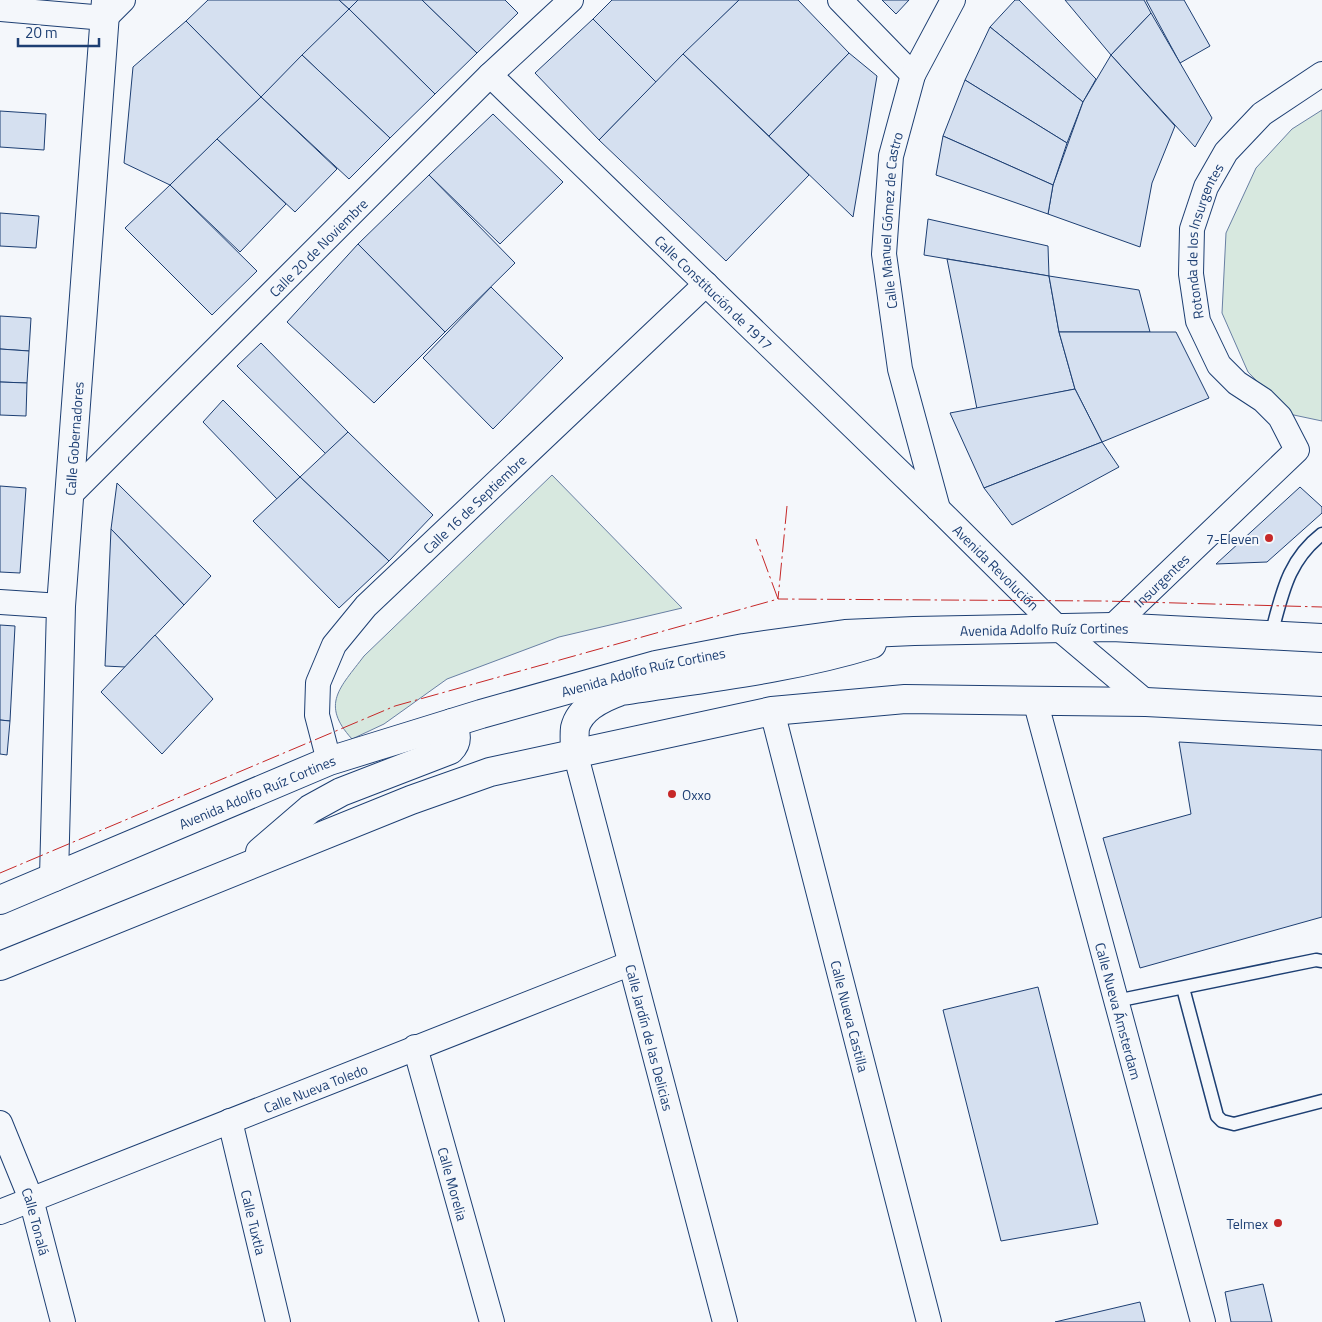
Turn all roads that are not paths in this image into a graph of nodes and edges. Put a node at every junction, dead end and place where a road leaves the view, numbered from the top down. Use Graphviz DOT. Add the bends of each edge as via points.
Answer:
graph roads {
  1 [pos="572,0"];
  2 [pos="840,0"];
  3 [pos="953,0"];
  4 [pos="111,6"];
  5 [pos="0,9"];
  6 [pos="1322,74"];
  7 [pos="490,75"];
  8 [pos="913,75"];
  9 [pos="706,284"];
  10 [pos="1297,450"];
  11 [pos="69,496"];
  12 [pos="938,509"];
  13 [pos="1322,534"];
  14 [pos="0,602"];
  15 [pos="61,606"];
  16 [pos="1057,627"];
  17 [pos="1112,628"];
  18 [pos="914,631"];
  19 [pos="1271,635"];
  20 [pos="1322,638"];
  21 [pos="1322,693"];
  22 [pos="1035,700"];
  23 [pos="1146,702"];
  24 [pos="1246,707"];
  25 [pos="772,711"];
  26 [pos="1322,711"];
  27 [pos="452,723"];
  28 [pos="576,752"];
  29 [pos="329,761"];
  30 [pos="244,866"];
  31 [pos="54,877"];
  32 [pos="0,900"];
  33 [pos="1322,961"];
  34 [pos="630,964"];
  35 [pos="0,966"];
  36 [pos="1183,988"];
  37 [pos="1116,1001"];
  38 [pos="416,1047"];
  39 [pos="1322,1101"];
  40 [pos="230,1121"];
  41 [pos="0,1123"];
  42 [pos="31,1199"];
  43 [pos="0,1212"];
  44 [pos="63,1322"];
  45 [pos="278,1322"];
  46 [pos="492,1322"];
  47 [pos="725,1322"];
  48 [pos="929,1322"];
  49 [pos="1203,1322"];
  1 -- 7 [label="street, Calle 20 de Noviembre"];
  2 -- 8 [label="street"];
  3 -- 8 [label="street, Calle Manuel Gómez de Castro"];
  4 -- 5 [label="street"];
  4 -- 11 [label="main road, Calle Gobernadores"];
  6 -- 10 [label="street, Rotonda de los Insurgentes" via="1262,114 1226,152 1206,187 1192,229 1191,274 1202,330 1219,364 1280,417"];
  7 -- 9 [label="street, Calle Constitución de 1917"];
  7 -- 11 [label="street, Calle 20 de Noviembre"];
  8 -- 12 [label="street, Calle Manuel Gómez de Castro" via="891,156 884,254 900,369"];
  9 -- 12 [label="street, Calle Constitución de 1917"];
  9 -- 29 [label="street, Calle 16 de Septiembre" via="366,606 334,645 318,683 317,715"];
  10 -- 17 [label="street, Insurgentes"];
  11 -- 15 [label="main road, Calle Gobernadores"];
  12 -- 16 [label="street, Avenida Revolución"];
  13 -- 19 [label="lane" via="1288,575"];
  14 -- 15 [label="street"];
  15 -- 31 [label="main road, Calle Gobernadores"];
  16 -- 17 [label="main road, Avenida Adolfo Ruíz Cortines"];
  16 -- 18 [label="main road, Avenida Adolfo Ruíz Cortines"];
  16 -- 23 [label="street, Avenida Revolución"];
  17 -- 19 [label="main road, Avenida Adolfo Ruíz Cortines"];
  18 -- 27 [label="main road, Avenida Adolfo Ruíz Cortines" via="845,634 744,648 656,665"];
  18 -- 28 [label="main road" via="839,654 599,699 576,726"];
  19 -- 20 [label="main road, Avenida Adolfo Ruíz Cortines"];
  21 -- 24 [label="main road"];
  22 -- 23 [label="main road"];
  22 -- 25 [label="main road" via="905,699"];
  22 -- 37 [label="street, Calle Nueva Ámsterdam"];
  23 -- 24 [label="main road"];
  24 -- 26 [label="main road"];
  25 -- 28 [label="main road"];
  25 -- 48 [label="street, Calle Nueva Castilla"];
  27 -- 29 [label="main road, Avenida Adolfo Ruíz Cortines"];
  27 -- 30 [label="main road" via="456,744 450,750 341,792 310,809"];
  28 -- 30 [label="main road" via="482,775"];
  28 -- 34 [label="street, Calle Jardín de las Delicias"];
  29 -- 31 [label="main road, Avenida Adolfo Ruíz Cortines"];
  30 -- 35 [label="main road"];
  31 -- 32 [label="main road, Avenida Adolfo Ruíz Cortines"];
  33 -- 36 [label="lane"];
  34 -- 38 [label="street, Calle Nueva Toledo"];
  34 -- 47 [label="street, Calle Jardín de las Delicias"];
  36 -- 37 [label="lane"];
  36 -- 39 [label="lane" via="1217,1116 1222,1121 1234,1124"];
  37 -- 49 [label="street, Calle Nueva Ámsterdam"];
  38 -- 40 [label="street, Calle Nueva Toledo"];
  38 -- 46 [label="street, Calle Morelia"];
  40 -- 42 [label="street, Calle Nueva Toledo"];
  40 -- 45 [label="street, Calle Tuxtla"];
  41 -- 42 [label="street, Calle Tonalá"];
  42 -- 43 [label="street, Calle Nueva Toledo"];
  42 -- 44 [label="street, Calle Tonalá"];
}
